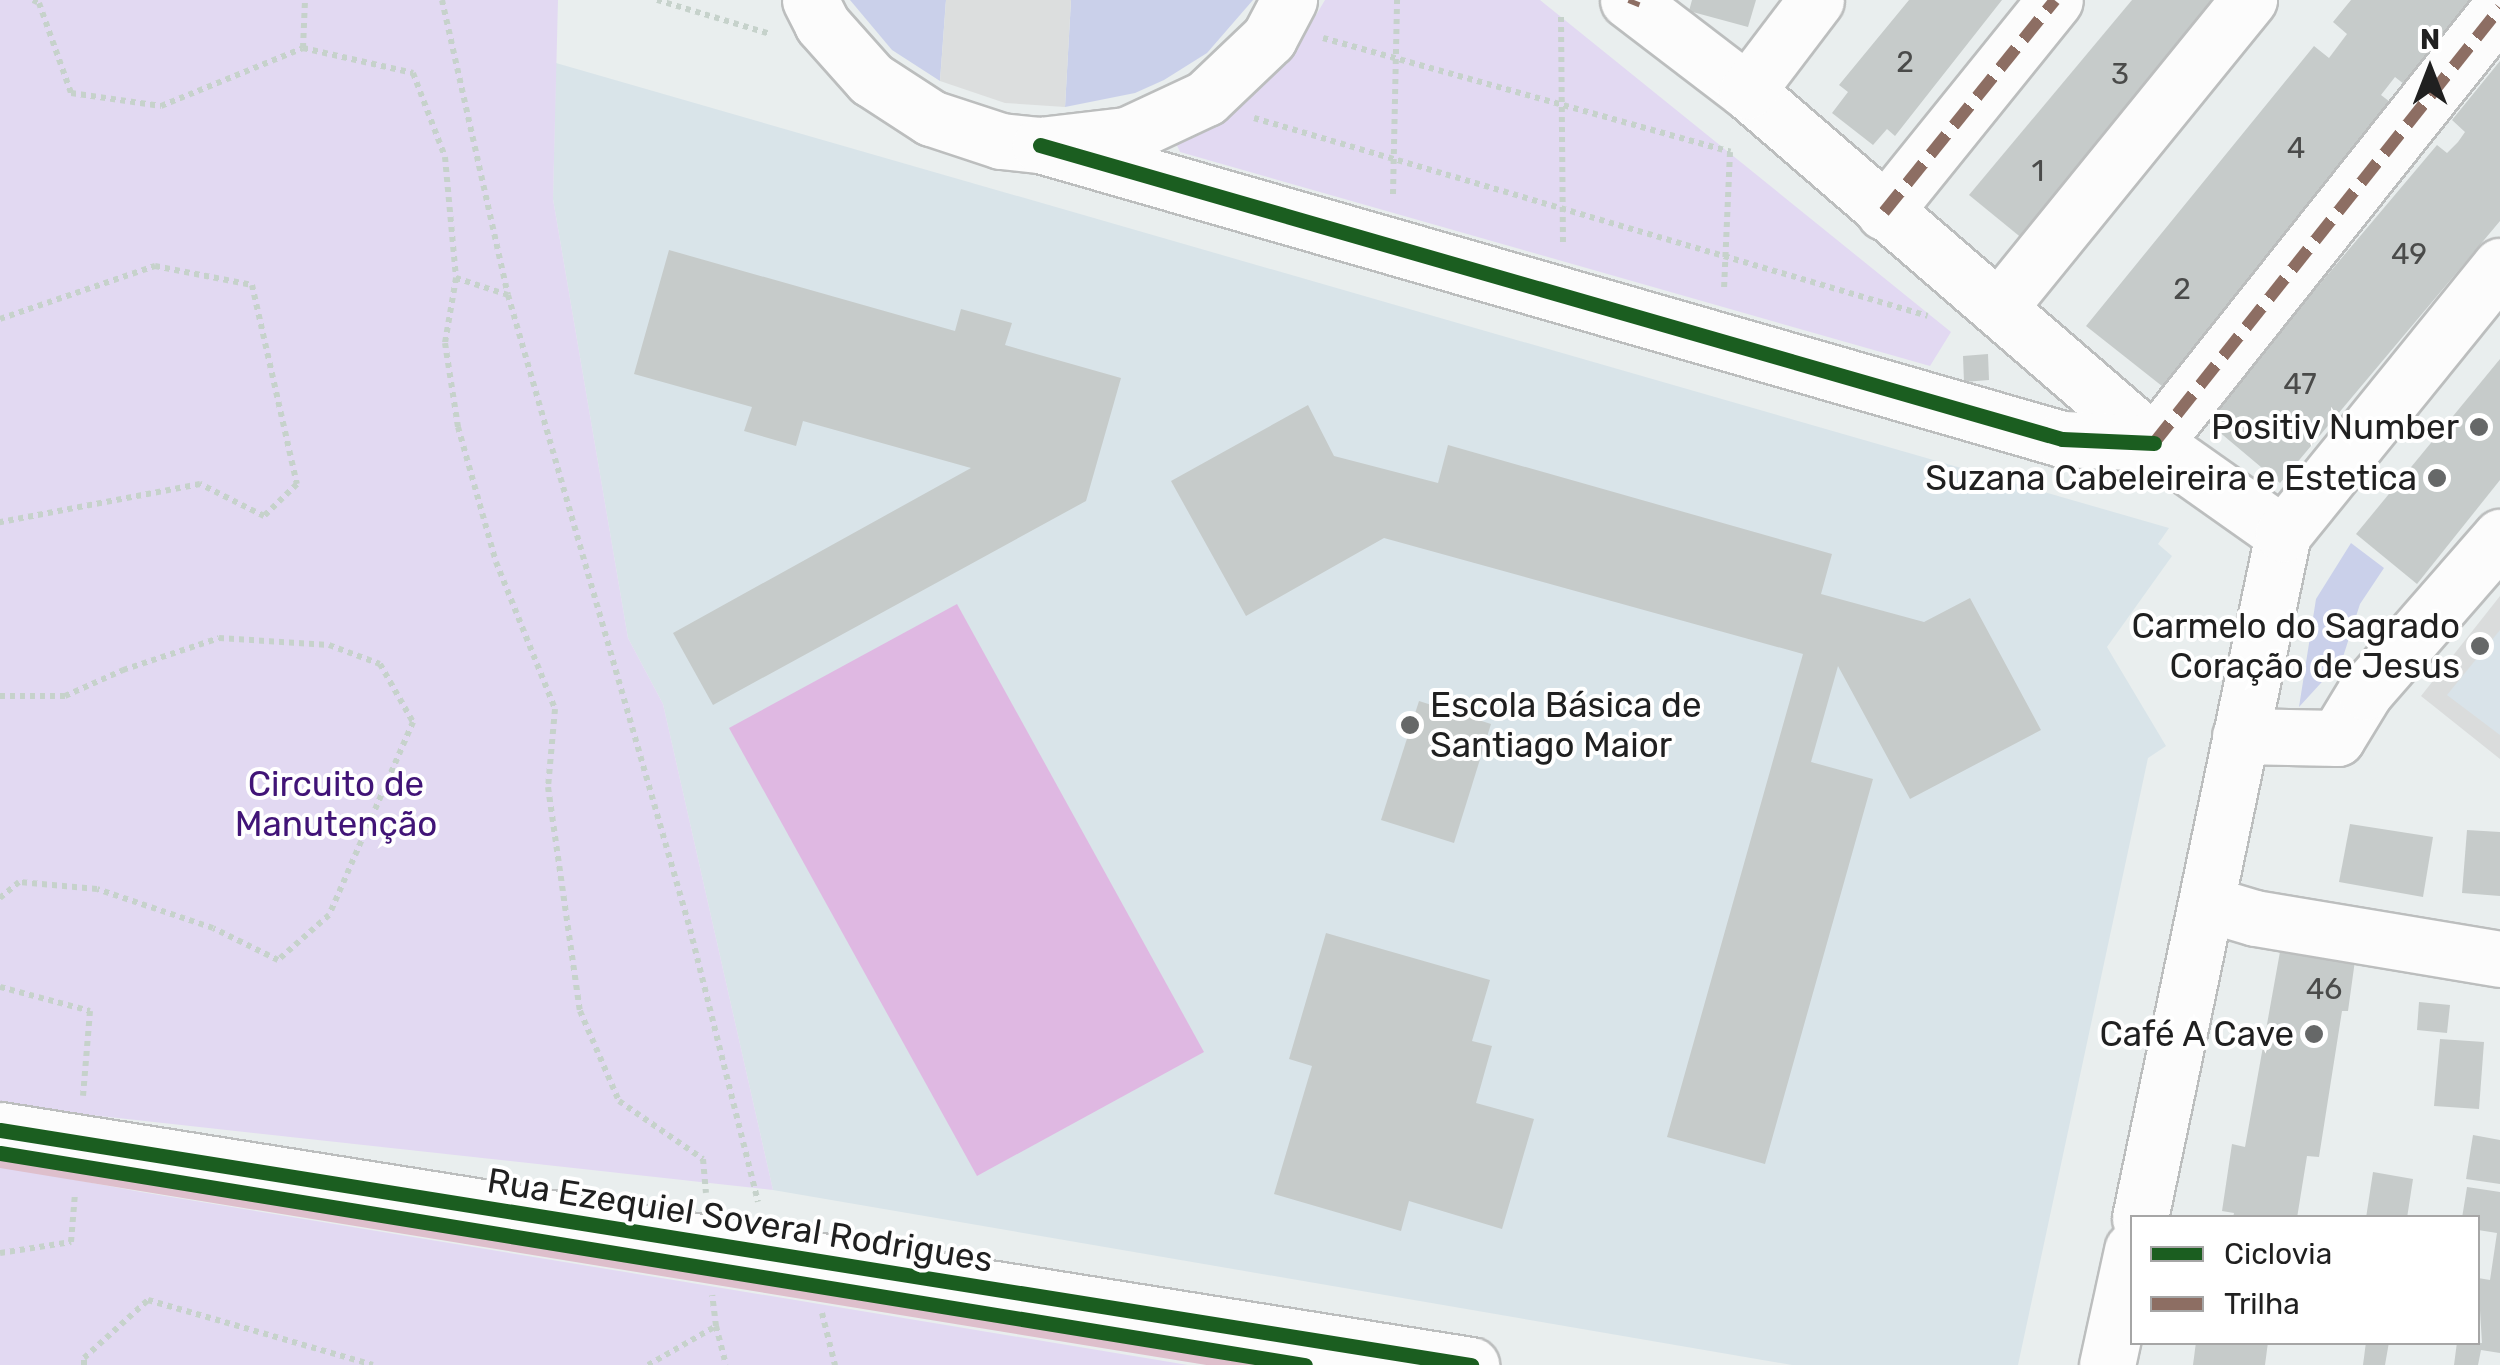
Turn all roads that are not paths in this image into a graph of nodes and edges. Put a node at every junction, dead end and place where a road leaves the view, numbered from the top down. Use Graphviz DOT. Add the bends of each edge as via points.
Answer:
graph roads {
  1 [pos="810,0"];
  2 [pos="1816,0"];
  3 [pos="2055,0"];
  4 [pos="2249,0"];
  5 [pos="1632,2"];
  6 [pos="2500,8"];
  7 [pos="1283,12"];
  8 [pos="1748,91"];
  9 [pos="1040,146"];
  10 [pos="1884,212"];
  11 [pos="2500,266"];
  12 [pos="2000,306"];
  13 [pos="2154,443"];
  14 [pos="2284,534"];
  15 [pos="2500,537"];
  16 [pos="2240,736"];
  17 [pos="2208,904"];
  18 [pos="2500,959"];
  19 [pos="0,1130"];
  20 [pos="2141,1215"];
  21 [pos="2130,1260"];
  22 [pos="1471,1365"];
  23 [pos="2108,1365"];
  1 -- 9 [label="street" via="822,24 871,78 931,118"];
  2 -- 8 [label="street"];
  3 -- 10 [label="street"];
  4 -- 12 [label="street"];
  5 -- 8 [label="street"];
  6 -- 13 [label="street"];
  7 -- 9 [label="street" via="1269,38 1212,92 1127,135"];
  8 -- 10 [label="street"];
  9 -- 13 [label="street" via="2062,440"];
  10 -- 12 [label="street"];
  11 -- 14 [label="street"];
  12 -- 13 [label="street"];
  13 -- 14 [label="street"];
  14 -- 16 [label="street"];
  15 -- 16 [label="street" via="2364,692 2338,738"];
  16 -- 17 [label="street"];
  17 -- 18 [label="street" via="2255,918"];
  17 -- 20 [label="street"];
  19 -- 22 [label="street, Rua Ezequiel Soveral Rodrigues" via="710,1246 802,1273"];
  21 -- 23 [label="street"];
}
